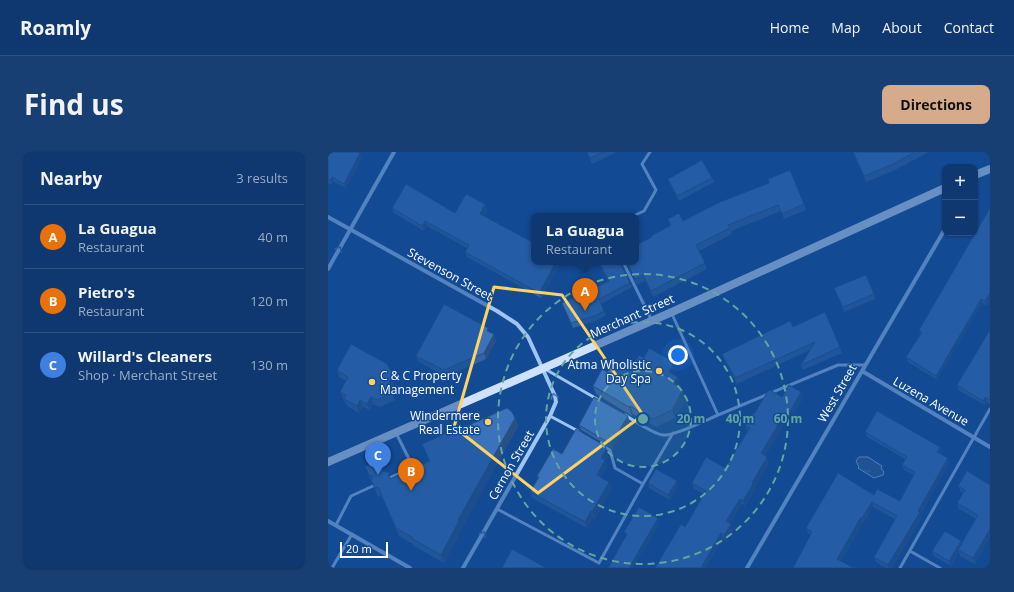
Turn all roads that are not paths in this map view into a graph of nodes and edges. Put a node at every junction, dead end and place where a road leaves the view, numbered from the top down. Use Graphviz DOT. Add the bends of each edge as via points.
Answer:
graph roads {
  1 [pos="394,152"];
  2 [pos="650,152"];
  3 [pos="990,169"];
  4 [pos="978,174"];
  5 [pos="942,189"];
  6 [pos="639,214"];
  7 [pos="328,217"];
  8 [pos="350,229"];
  9 [pos="942,234"];
  10 [pos="624,265"];
  11 [pos="328,270"];
  12 [pos="672,312"];
  13 [pos="652,320"];
  14 [pos="865,365"];
  15 [pos="543,368"];
  16 [pos="862,371"];
  17 [pos="601,402"];
  18 [pos="990,409"];
  19 [pos="620,413"];
  20 [pos="718,415"];
  21 [pos="550,416"];
  22 [pos="396,432"];
  23 [pos="673,434"];
  24 [pos="583,435"];
  25 [pos="974,437"];
  26 [pos="597,442"];
  27 [pos="990,447"];
  28 [pos="328,462"];
  29 [pos="390,478"];
  30 [pos="642,484"];
  31 [pos="373,486"];
  32 [pos="498,509"];
  33 [pos="328,520"];
  34 [pos="336,525"];
  35 [pos="352,534"];
  36 [pos="910,551"];
  37 [pos="599,563"];
  38 [pos="332,568"];
  39 [pos="410,568"];
  40 [pos="463,568"];
  41 [pos="596,568"];
  42 [pos="748,568"];
  43 [pos="900,568"];
  44 [pos="940,568"];
  1 -- 8 [label="street"];
  2 -- 6 [label="lane" via="642,164 656,190 644,211"];
  3 -- 4 [label="main road"];
  5 -- 12 [label="main road, Merchant Street"];
  7 -- 8 [label="street, Stevenson Street"];
  11 -- 8 [label="street, one-way"];
  8 -- 15 [label="street, Stevenson Street" via="511,320 528,337"];
  9 -- 14 [label="street, West Street"];
  10 -- 13 [label="lane"];
  12 -- 13 [label="main road, Merchant Street"];
  12 -- 20 [label="lane"];
  13 -- 15 [label="main road, Merchant Street"];
  14 -- 16 [label="street, West Street"];
  14 -- 20 [label="lane" via="838,365"];
  15 -- 17 [label="lane"];
  21 -- 15 [label="street, Cernon Street, one-way" via="556,402"];
  15 -- 22 [label="main road, Merchant Street"];
  16 -- 25 [label="street, Luzena Avenue"];
  16 -- 42 [label="street, West Street"];
  18 -- 25 [label="lane"];
  19 -- 23 [label="lane" via="656,433"];
  20 -- 23 [label="lane"];
  21 -- 24 [label="lane"];
  21 -- 32 [label="street, Cernon Street"];
  22 -- 28 [label="main road, Merchant Street"];
  22 -- 29 [label="lane" via="413,467"];
  23 -- 30 [label="lane"];
  25 -- 27 [label="street, Luzena Avenue"];
  25 -- 36 [label="lane"];
  26 -- 30 [label="lane" via="610,450 615,468"];
  30 -- 37 [label="lane"];
  31 -- 34 [label="lane" via="351,496"];
  32 -- 37 [label="lane"];
  40 -- 32 [label="street, Cernon Street, one-way"];
  33 -- 34 [label="street"];
  34 -- 35 [label="street"];
  35 -- 38 [label="lane"];
  35 -- 39 [label="street"];
  36 -- 43 [label="lane"];
  36 -- 44 [label="lane"];
  37 -- 41 [label="lane"];
}
